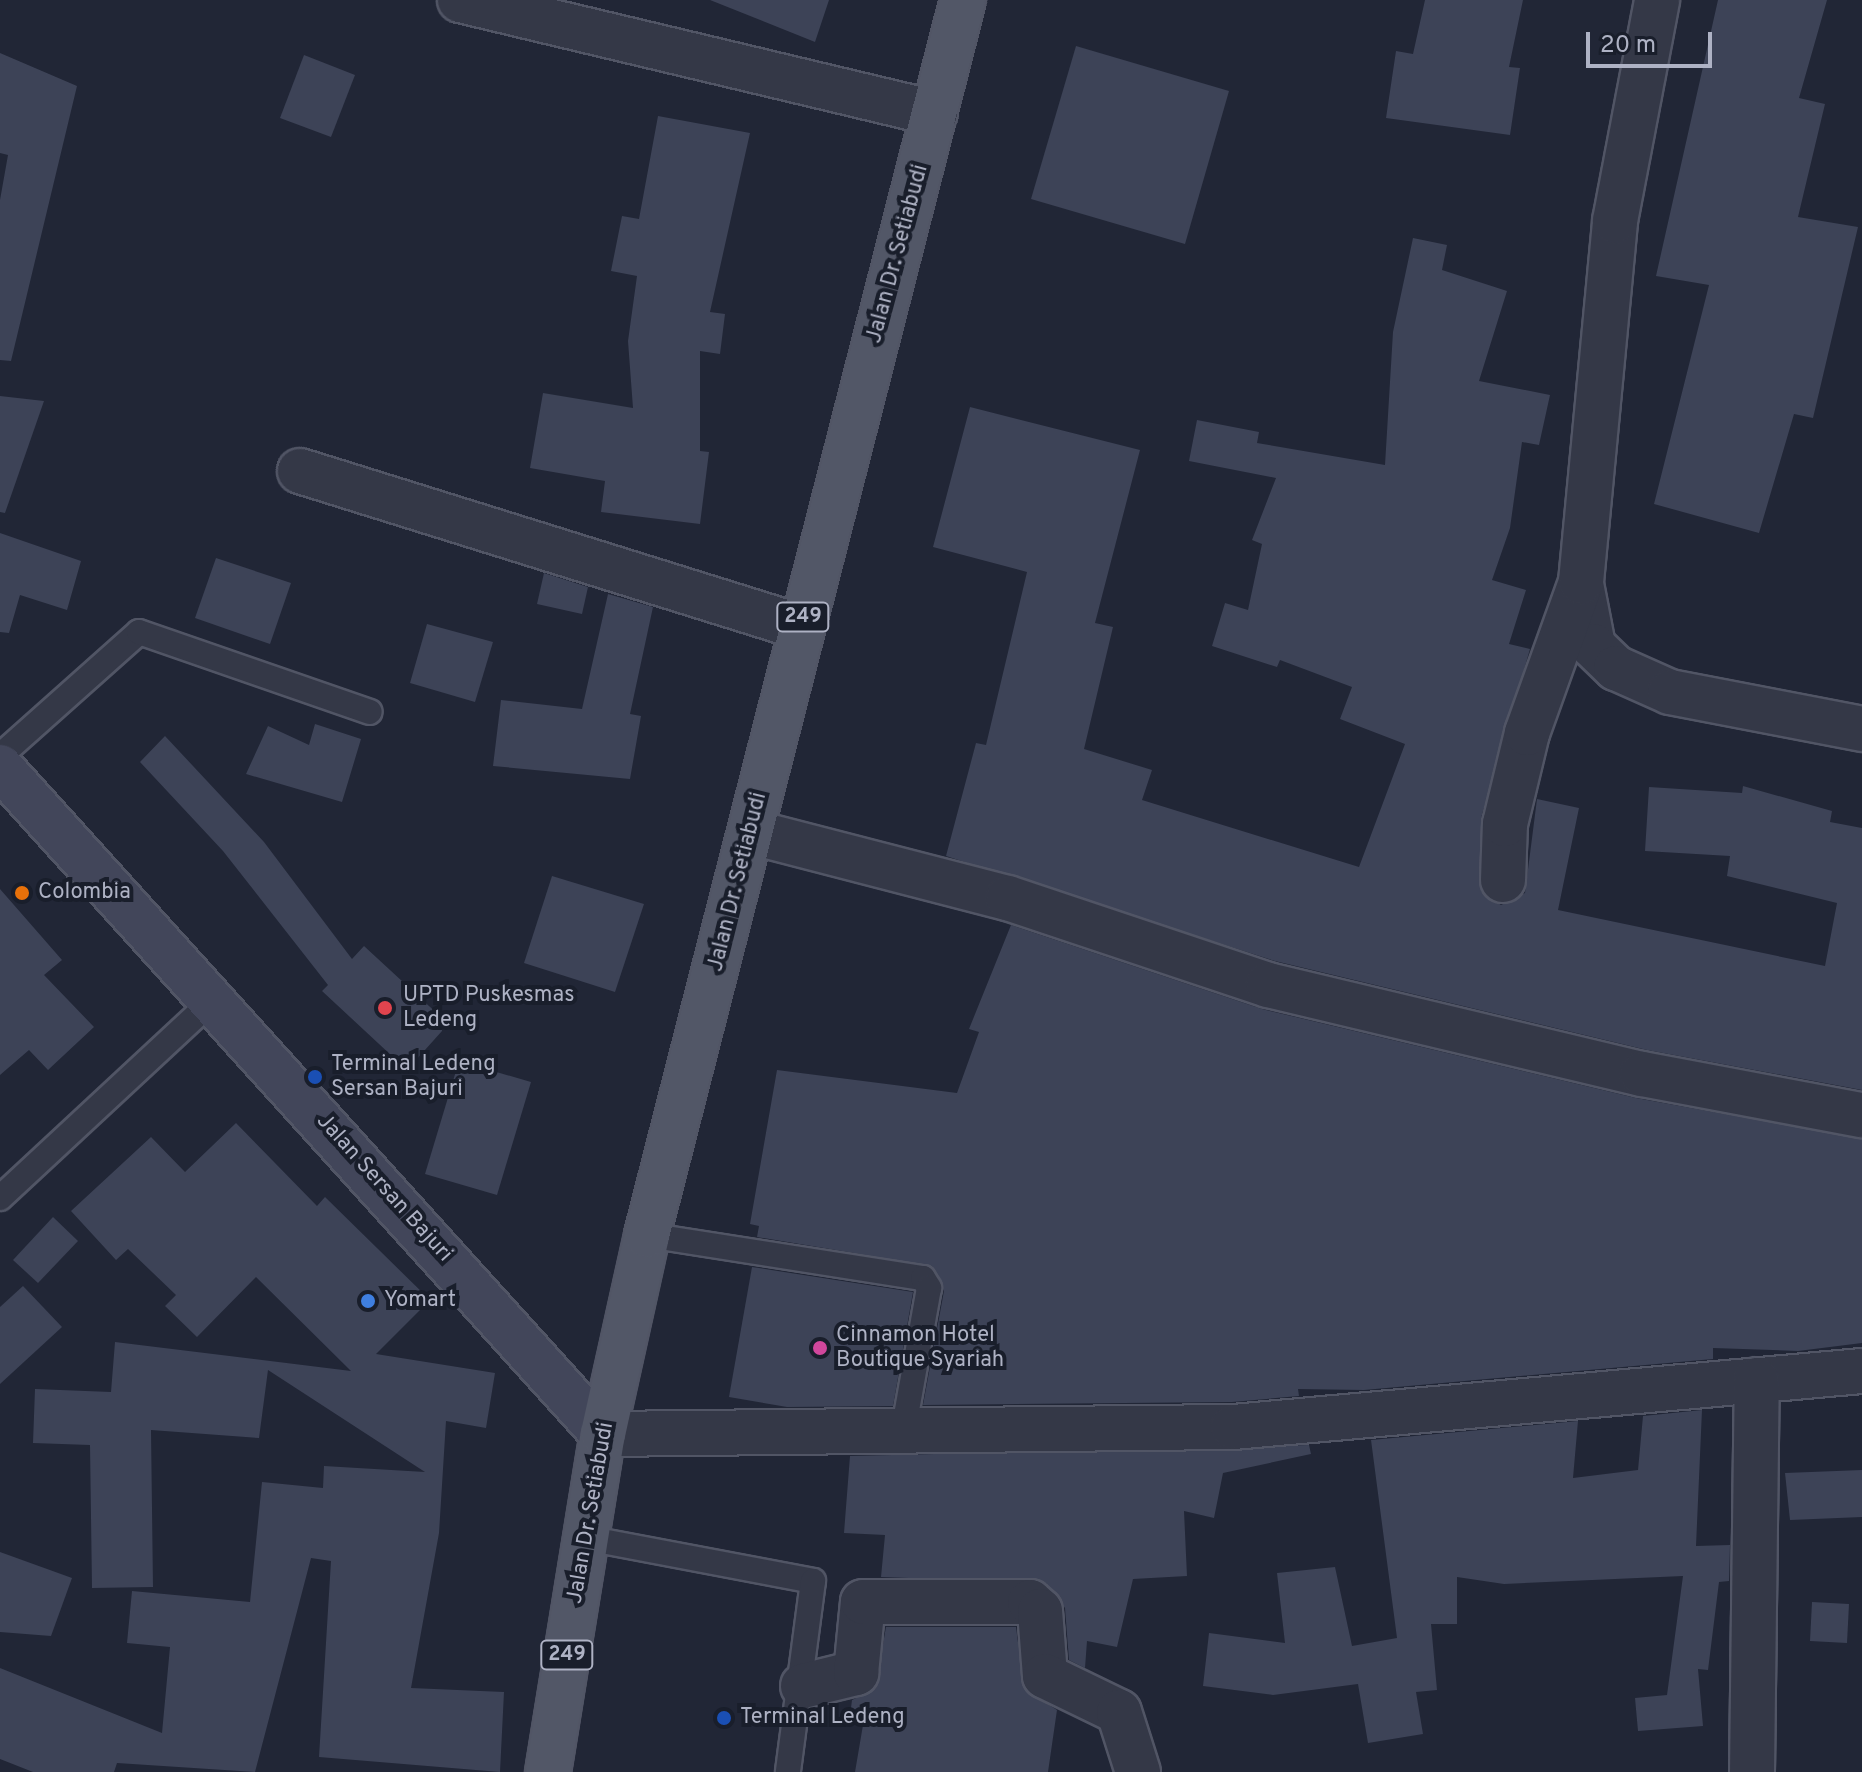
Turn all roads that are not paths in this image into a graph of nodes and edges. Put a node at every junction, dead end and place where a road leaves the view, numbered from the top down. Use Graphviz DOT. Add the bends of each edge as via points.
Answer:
graph roads {
  1 [pos="460,0"];
  2 [pos="963,0"];
  3 [pos="1657,0"];
  4 [pos="935,113"];
  5 [pos="300,471"];
  6 [pos="1581,582"];
  7 [pos="801,627"];
  8 [pos="370,712"];
  9 [pos="1862,729"];
  10 [pos="0,756"];
  11 [pos="0,767"];
  12 [pos="752,832"];
  13 [pos="1503,880"];
  14 [pos="213,1000"];
  15 [pos="1862,1115"];
  16 [pos="0,1198"];
  17 [pos="647,1235"];
  18 [pos="1862,1371"];
  19 [pos="1757,1380"];
  20 [pos="903,1433"];
  21 [pos="603,1434"];
  22 [pos="586,1538"];
  23 [pos="803,1686"];
  24 [pos="548,1772"];
  25 [pos="788,1772"];
  26 [pos="1138,1772"];
  27 [pos="1752,1772"];
  1 -- 4 [label="street"];
  2 -- 4 [label="main road, Jalan Dr. Setiabudi / 249"];
  3 -- 6 [label="street" via="1615,221"];
  4 -- 7 [label="main road, Jalan Dr. Setiabudi / 249"];
  5 -- 7 [label="street"];
  6 -- 9 [label="street" via="1593,646 1616,668 1670,692"];
  6 -- 13 [label="street" via="1527,733 1505,824"];
  7 -- 12 [label="main road, Jalan Dr. Setiabudi / 249"];
  8 -- 10 [label="lane" via="139,632"];
  11 -- 14 [label="main road, Jalan Sersan Bajuri"];
  12 -- 15 [label="street" via="1008,898 1268,985 1642,1074"];
  12 -- 17 [label="main road, Jalan Dr. Setiabudi / 249"];
  14 -- 16 [label="lane"];
  14 -- 21 [label="main road, Jalan Sersan Bajuri"];
  17 -- 20 [label="lane" via="923,1278 929,1288"];
  17 -- 21 [label="main road, Jalan Dr. Setiabudi / 249"];
  18 -- 19 [label="street"];
  19 -- 20 [label="street" via="1233,1427"];
  19 -- 27 [label="street"];
  20 -- 21 [label="street"];
  21 -- 22 [label="main road, Jalan Dr. Setiabudi / 249"];
  22 -- 23 [label="lane" via="809,1577"];
  22 -- 24 [label="main road, Jalan Dr. Setiabudi / 249"];
  23 -- 25 [label="lane"];
  23 -- 26 [label="street" via="856,1673 863,1602 1030,1602 1040,1611 1045,1676 1119,1712"];
}
